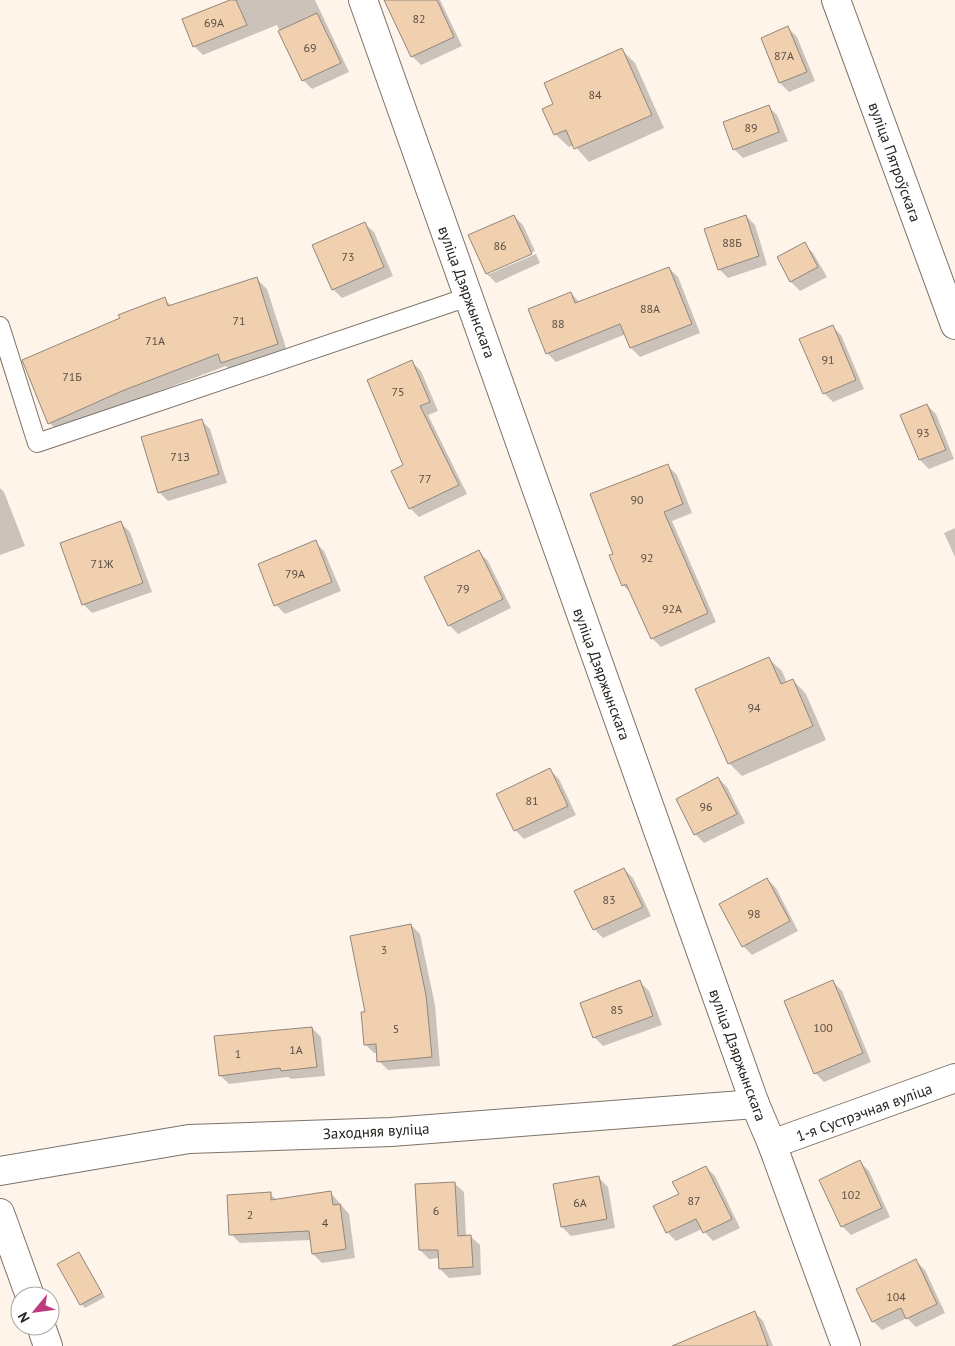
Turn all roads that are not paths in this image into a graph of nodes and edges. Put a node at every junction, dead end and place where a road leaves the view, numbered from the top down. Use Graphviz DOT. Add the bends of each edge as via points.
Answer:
graph roads {
  1 [pos="363,0"];
  2 [pos="836,0"];
  3 [pos="468,297"];
  4 [pos="955,325"];
  5 [pos="0,326"];
  6 [pos="955,1078"];
  7 [pos="755,1104"];
  8 [pos="772,1144"];
  9 [pos="0,1171"];
  10 [pos="0,1213"];
  11 [pos="26,1286"];
  12 [pos="846,1346"];
  1 -- 3 [label="street, вуліца Дзяржынскага"];
  2 -- 4 [label="street, вуліца Пятроўскага"];
  3 -- 5 [label="lane" via="37,443"];
  3 -- 7 [label="street, вуліца Дзяржынскага"];
  6 -- 8 [label="street, 1-я Сустрэчная вуліца"];
  7 -- 8 [label="street, вуліца Дзяржынскага"];
  7 -- 9 [label="street, Заходняя вуліца" via="391,1132 189,1139"];
  8 -- 12 [label="street, вуліца Дзяржынскага"];
  10 -- 11 [label="street"];
}
